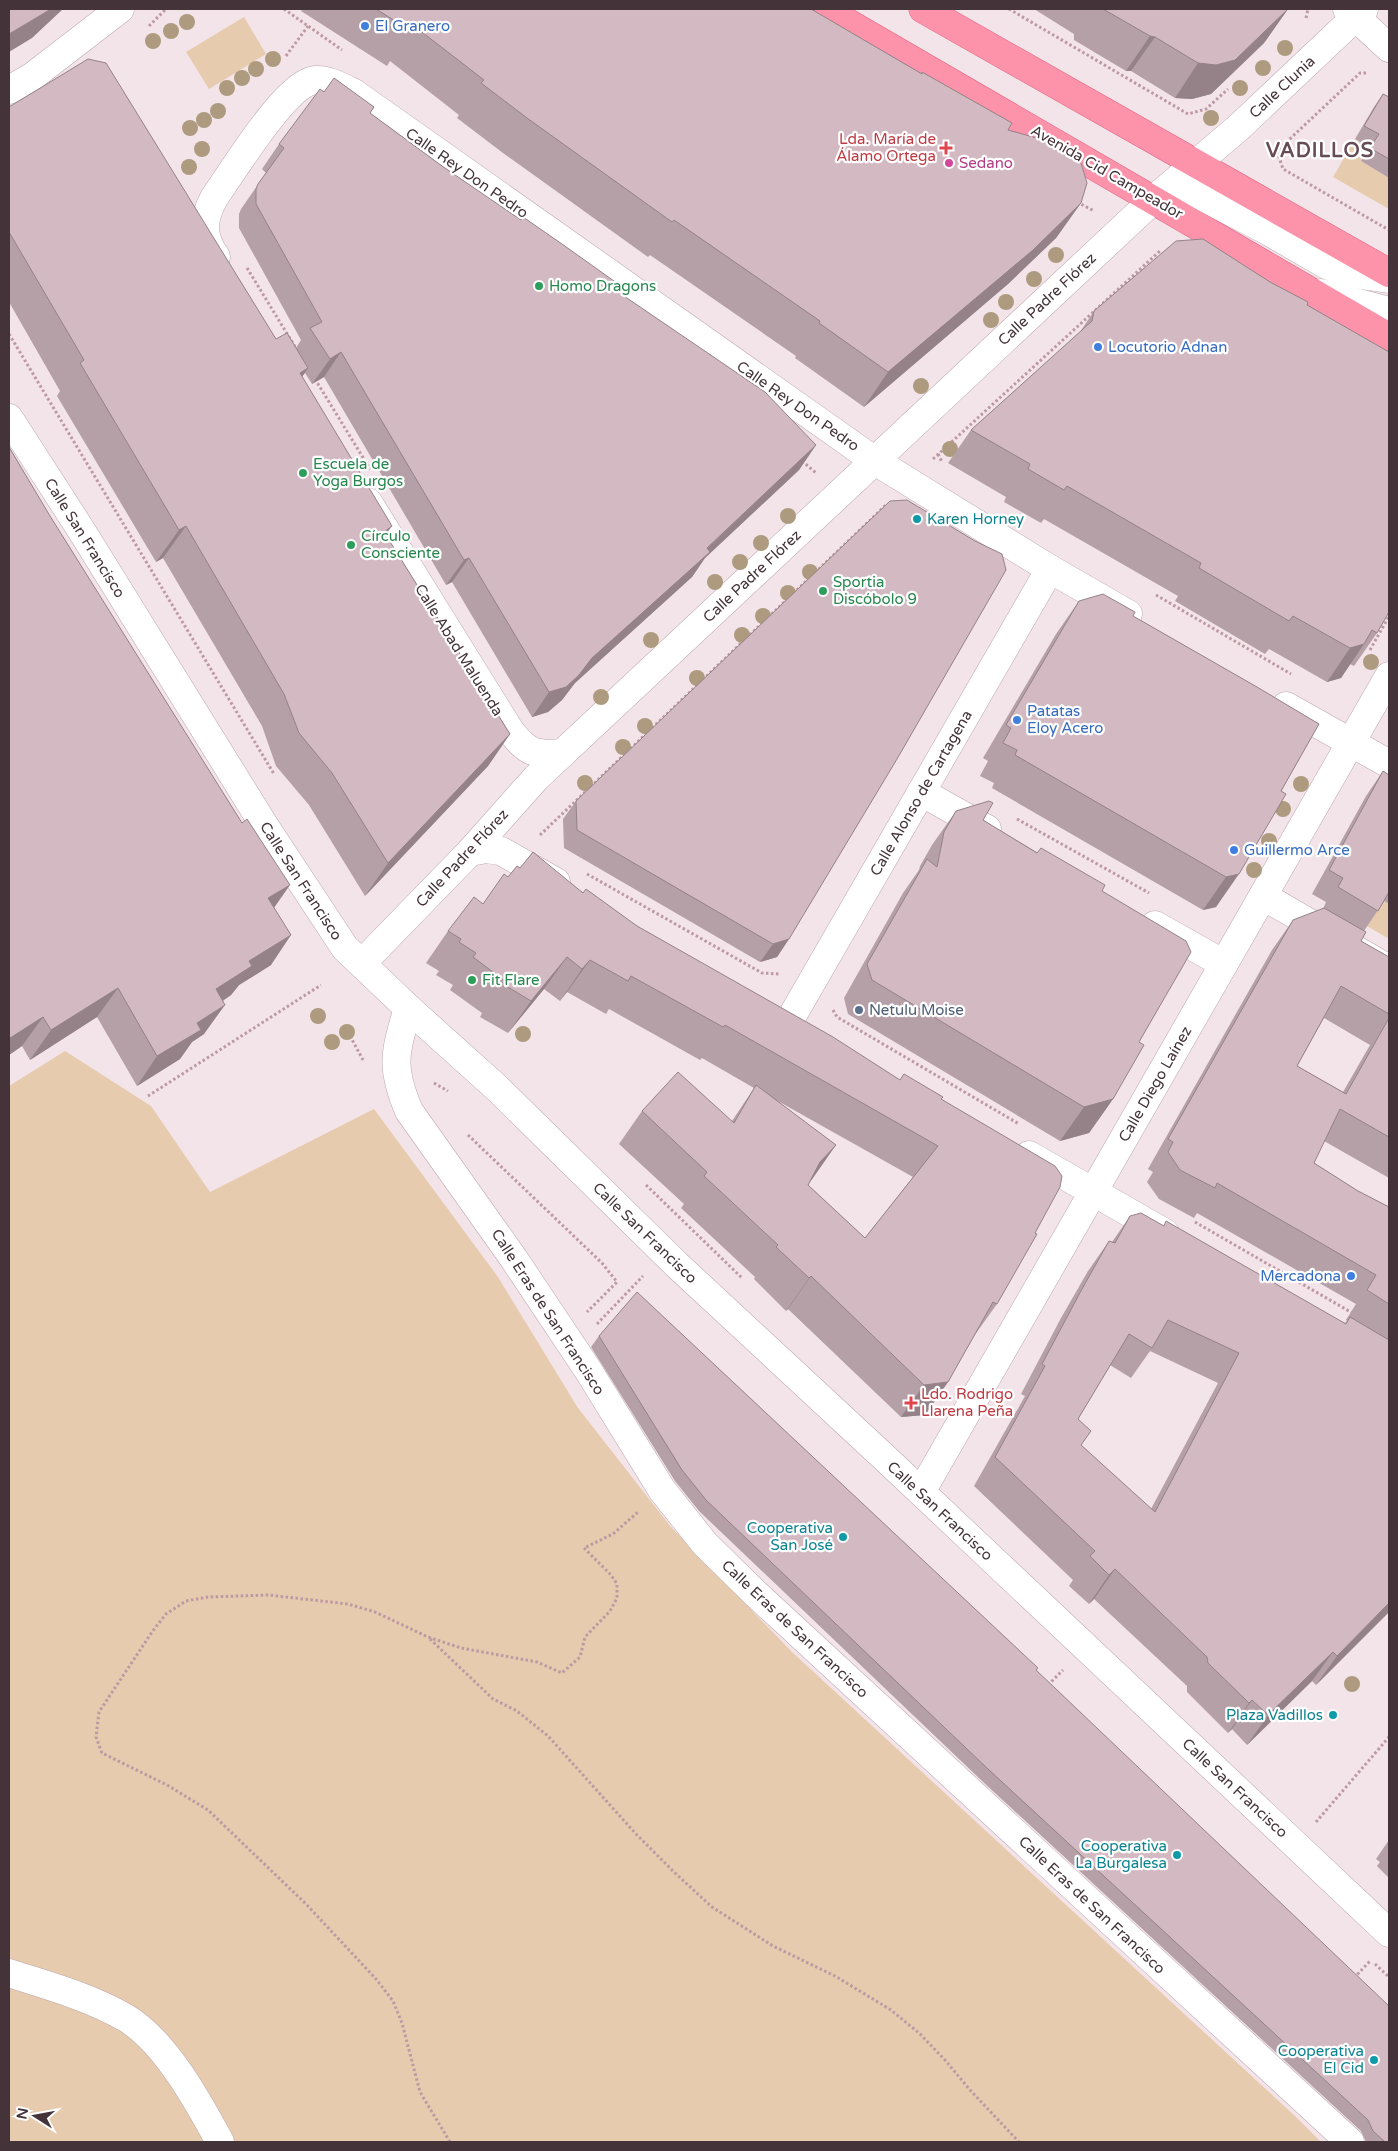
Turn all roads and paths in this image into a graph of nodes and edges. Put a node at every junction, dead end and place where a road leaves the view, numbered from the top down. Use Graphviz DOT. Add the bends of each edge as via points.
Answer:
graph roads {
  1 [pos="120,9"];
  2 [pos="824,9"];
  3 [pos="923,9"];
  4 [pos="1009,9"];
  5 [pos="1356,11"];
  6 [pos="1389,48"];
  7 [pos="1373,72"];
  8 [pos="9,90"];
  9 [pos="1206,109"];
  10 [pos="1198,164"];
  11 [pos="1154,200"];
  12 [pos="1077,202"];
  13 [pos="1094,211"];
  14 [pos="1389,230"];
  15 [pos="1161,250"];
  16 [pos="237,271"];
  17 [pos="1389,273"];
  18 [pos="1389,279"];
  19 [pos="1309,290"];
  20 [pos="1389,311"];
  21 [pos="9,334"];
  22 [pos="1389,337"];
  23 [pos="298,351"];
  24 [pos="314,377"];
  25 [pos="12,432"];
  26 [pos="938,454"];
  27 [pos="800,459"];
  28 [pos="931,460"];
  29 [pos="875,461"];
  30 [pos="945,468"];
  31 [pos="362,474"];
  32 [pos="807,478"];
  33 [pos="887,504"];
  34 [pos="1050,569"];
  35 [pos="1154,594"];
  36 [pos="1389,616"];
  37 [pos="1154,629"];
  38 [pos="1365,657"];
  39 [pos="1389,676"];
  40 [pos="1298,678"];
  41 [pos="1266,694"];
  42 [pos="1351,743"];
  43 [pos="563,753"];
  44 [pos="1389,764"];
  45 [pos="276,777"];
  46 [pos="921,792"];
  47 [pos="1008,828"];
  48 [pos="539,836"];
  49 [pos="470,852"];
  50 [pos="580,883"];
  51 [pos="1263,896"];
  52 [pos="1156,897"];
  53 [pos="1134,913"];
  54 [pos="362,963"];
  55 [pos="1224,964"];
  56 [pos="785,966"];
  57 [pos="1389,969"];
  58 [pos="321,985"];
  59 [pos="766,1003"];
  60 [pos="830,1003"];
  61 [pos="408,1008"];
  62 [pos="791,1018"];
  63 [pos="817,1032"];
  64 [pos="148,1096"];
  65 [pos="462,1129"];
  66 [pos="1017,1135"];
  67 [pos="1094,1192"];
  68 [pos="1188,1232"];
  69 [pos="645,1274"];
  70 [pos="1355,1314"];
  71 [pos="583,1317"];
  72 [pos="591,1330"];
  73 [pos="662,1490"];
  74 [pos="921,1492"];
  75 [pos="428,1637"];
  76 [pos="1063,1669"];
  77 [pos="1044,1690"];
  78 [pos="1389,1737"];
  79 [pos="1316,1822"];
  80 [pos="1389,1933"];
  81 [pos="1371,1960"];
  82 [pos="9,1974"];
  83 [pos="1351,1982"];
  84 [pos="220,2142"];
  85 [pos="450,2142"];
  86 [pos="1019,2142"];
  87 [pos="1350,2142"];
  1 -- 8 [label="street" via="33,76"];
  2 -- 11 [label="main road, Avenida Cid Campeador"];
  3 -- 10 [label="main road"];
  4 -- 9 [label="path" via="1188,114"];
  5 -- 6 [label="street"];
  5 -- 10 [label="street, Calle Clunia"];
  7 -- 14 [label="path" via="1360,73 1277,151 1283,168"];
  10 -- 11 [label="street, Calle Padre Flórez"];
  10 -- 17 [label="main road"];
  11 -- 18 [label="street, Calle Padre Flórez" via="1185,190 1327,265 1346,273"];
  11 -- 19 [label="main road, Avenida Cid Campeador"];
  11 -- 29 [label="street, Calle Padre Flórez"];
  12 -- 13 [label="path"];
  15 -- 26 [label="path"];
  16 -- 23 [label="path"];
  16 -- 29 [label="street, Calle Rey Don Pedro" via="211,250 204,233 206,214 214,198 283,101 300,86 313,80 336,84 354,93"];
  19 -- 20 [label="street"];
  19 -- 22 [label="main road, Avenida Cid Campeador"];
  21 -- 45 [label="path"];
  24 -- 31 [label="path"];
  25 -- 54 [label="street, Calle San Francisco" via="330,927 345,948"];
  26 -- 28 [label="path"];
  26 -- 30 [label="path"];
  27 -- 32 [label="path" via="814,472"];
  29 -- 34 [label="street, Calle Rey Don Pedro"];
  29 -- 43 [label="street, Calle Padre Flórez"];
  31 -- 43 [label="street, Calle Abad Maluenda" via="509,729 520,744 533,752"];
  33 -- 48 [label="path"];
  34 -- 37 [label="street, Calle Rey Don Pedro"];
  34 -- 46 [label="street, Calle Alonso de Cartagena"];
  35 -- 40 [label="path"];
  36 -- 38 [label="path"];
  39 -- 42 [label="street, Calle Diego Laínez"];
  41 -- 42 [label="street"];
  42 -- 44 [label="street"];
  42 -- 51 [label="street, Calle Diego Laínez"];
  43 -- 49 [label="street, Calle Padre Flórez" via="536,778"];
  46 -- 47 [label="street"];
  46 -- 62 [label="street, Calle Alonso de Cartagena"];
  47 -- 52 [label="path"];
  49 -- 50 [label="street" via="486,849 501,852"];
  49 -- 54 [label="street, Calle Padre Flórez"];
  50 -- 56 [label="path" via="762,973 780,974"];
  51 -- 55 [label="street, Calle Diego Laínez"];
  51 -- 57 [label="street"];
  53 -- 55 [label="street"];
  54 -- 61 [label="street, Calle San Francisco"];
  55 -- 67 [label="street, Calle Diego Laínez"];
  58 -- 64 [label="path"];
  59 -- 62 [label="street"];
  60 -- 66 [label="path" via="837,1017"];
  61 -- 73 [label="street, Calle Eras de San Francisco" via="395,1060 399,1085 409,1111 514,1258"];
  61 -- 74 [label="street, Calle San Francisco" via="497,1088 677,1265"];
  62 -- 63 [label="street"];
  65 -- 71 [label="path" via="583,1244 617,1282"];
  66 -- 67 [label="street"];
  67 -- 68 [label="street"];
  67 -- 74 [label="street, Calle Diego Laínez"];
  68 -- 70 [label="path"];
  69 -- 72 [label="path"];
  73 -- 75 [label="path" via="613,1534 584,1548 617,1584 616,1598 610,1611 585,1637 580,1657 562,1673 537,1662 461,1648"];
  73 -- 87 [label="street, Calle Eras de San Francisco" via="705,1544 756,1594"];
  74 -- 80 [label="street, Calle San Francisco"];
  75 -- 85 [label="path" via="375,1612 348,1604 236,1595 186,1602 166,1614 152,1632 99,1712 96,1737 102,1753 208,1810 306,1904 376,1979 393,2001 402,2023 420,2092"];
  75 -- 86 [label="path" via="493,1699 517,1711 548,1736 636,1834 712,1907 773,1946 835,1976 891,2010 919,2033"];
  76 -- 77 [label="path"];
  78 -- 79 [label="path"];
  81 -- 83 [label="path"];
  82 -- 84 [label="street" via="74,1994 128,2019 155,2043 193,2094"];
}
